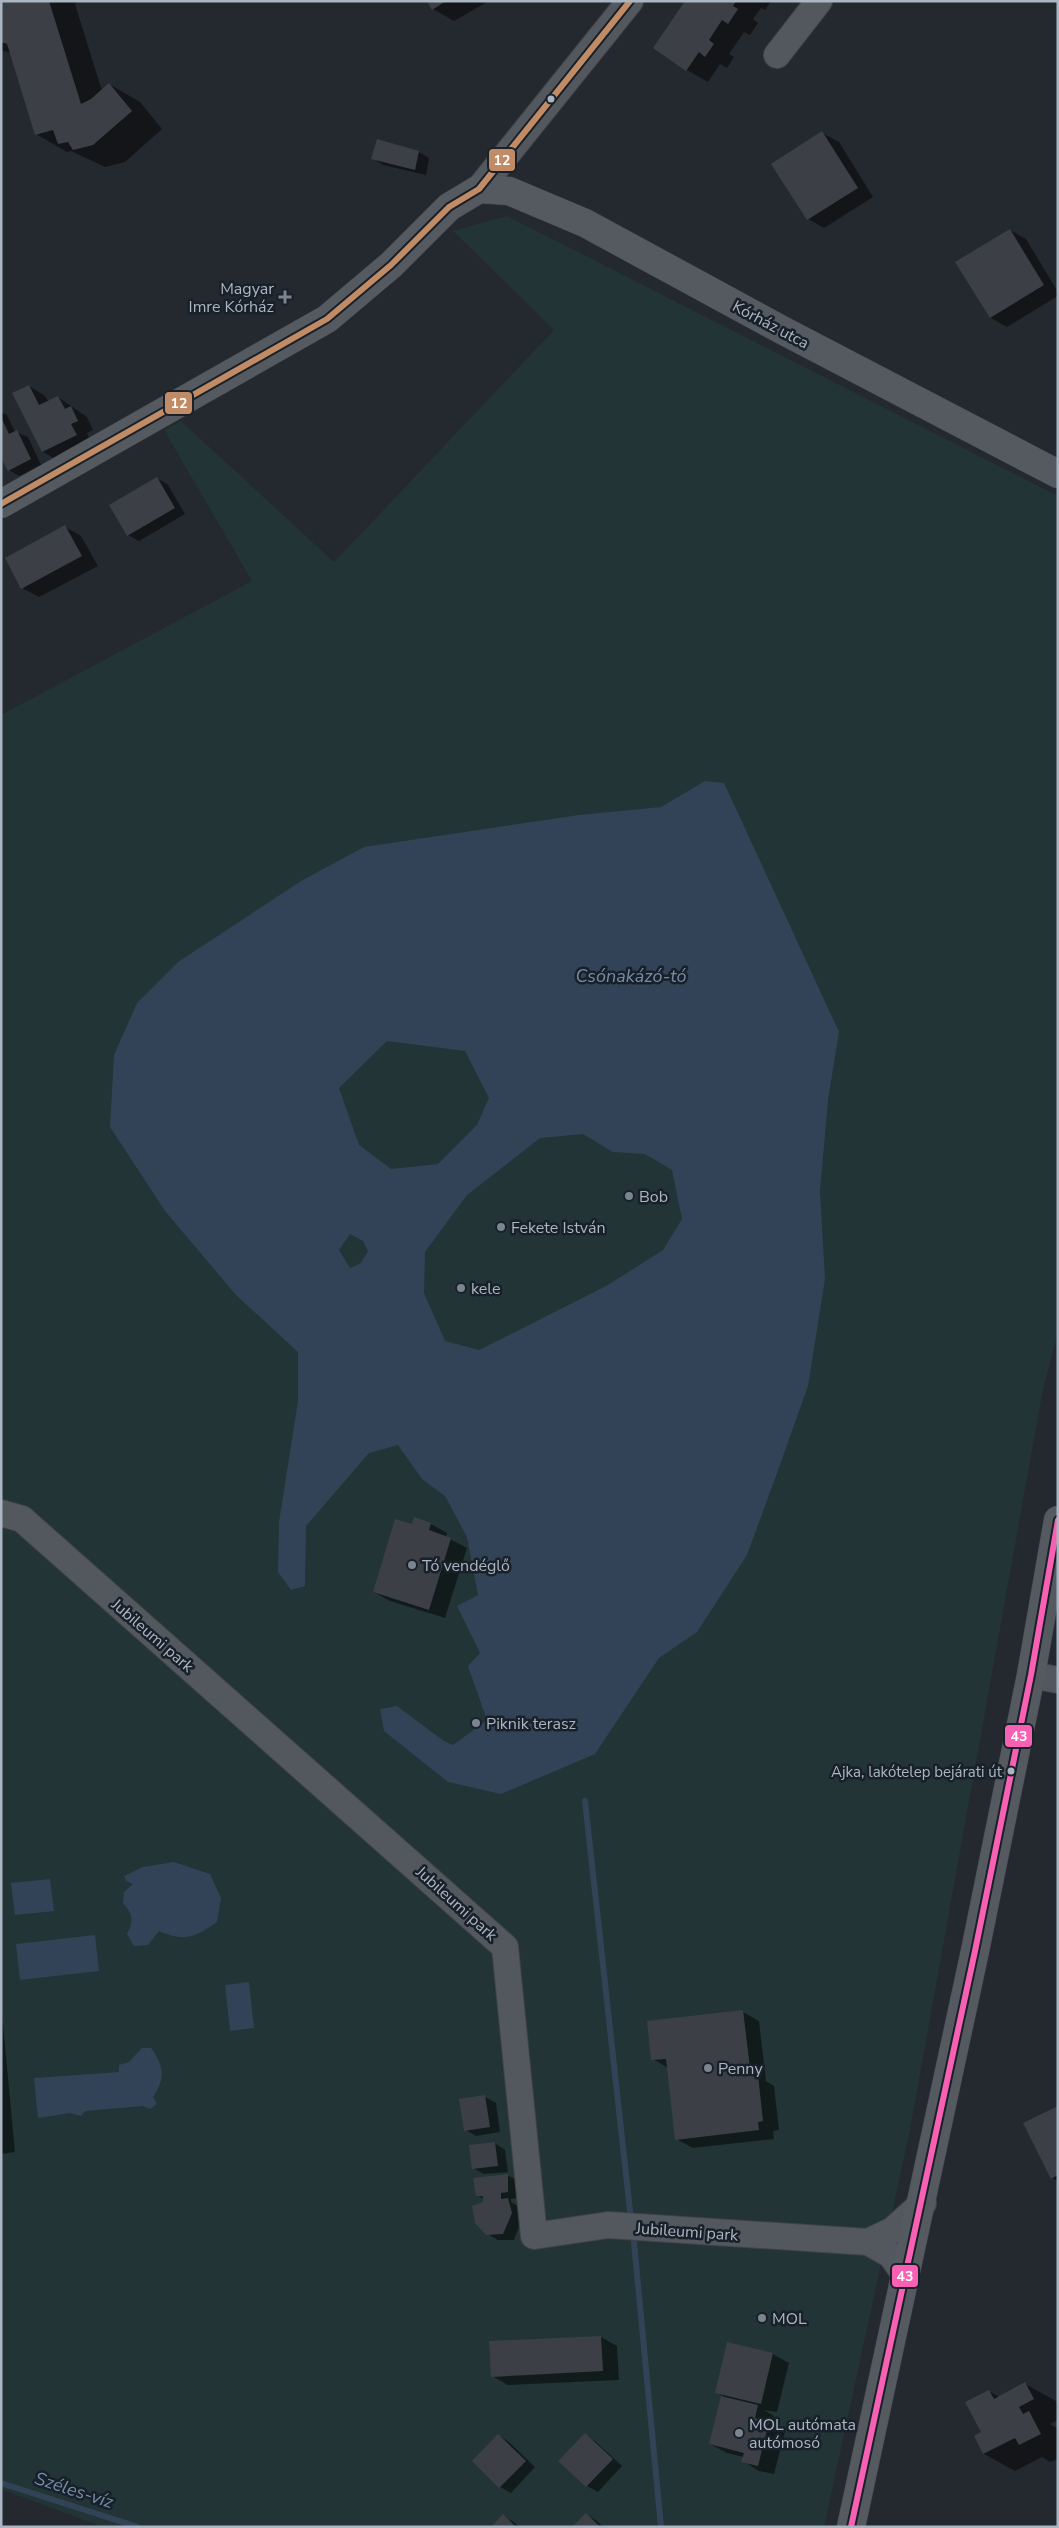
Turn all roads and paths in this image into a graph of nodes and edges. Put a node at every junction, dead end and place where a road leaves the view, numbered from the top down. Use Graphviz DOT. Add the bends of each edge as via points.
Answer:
graph roads {
  1 [pos="630,1"];
  2 [pos="819,1"];
  3 [pos="777,55"];
  4 [pos="479,189"];
  5 [pos="1058,474"];
  6 [pos="1,504"];
  7 [pos="1,1513"];
  8 [pos="1058,1520"];
  9 [pos="1031,1675"];
  10 [pos="1058,1680"];
  11 [pos="923,2203"];
  12 [pos="868,2242"];
  13 [pos="906,2276"];
  14 [pos="852,2527"];
  1 -- 4 [label="street"];
  2 -- 3 [label="street"];
  4 -- 5 [label="main road, Kórház utca" via="509,190 584,223"];
  4 -- 6 [label="main road" via="449,207 390,265 327,319"];
  7 -- 12 [label="street, Jubileumi park" via="22,1519 505,1946 534,2236 608,2225"];
  8 -- 9 [label="main road"];
  9 -- 10 [label="street"];
  9 -- 11 [label="main road"];
  11 -- 12 [label="street, Jubileumi park" via="894,2230"];
  11 -- 13 [label="main road"];
  12 -- 13 [label="street, Jubileumi park" via="891,2255"];
  13 -- 14 [label="main road"];
}
